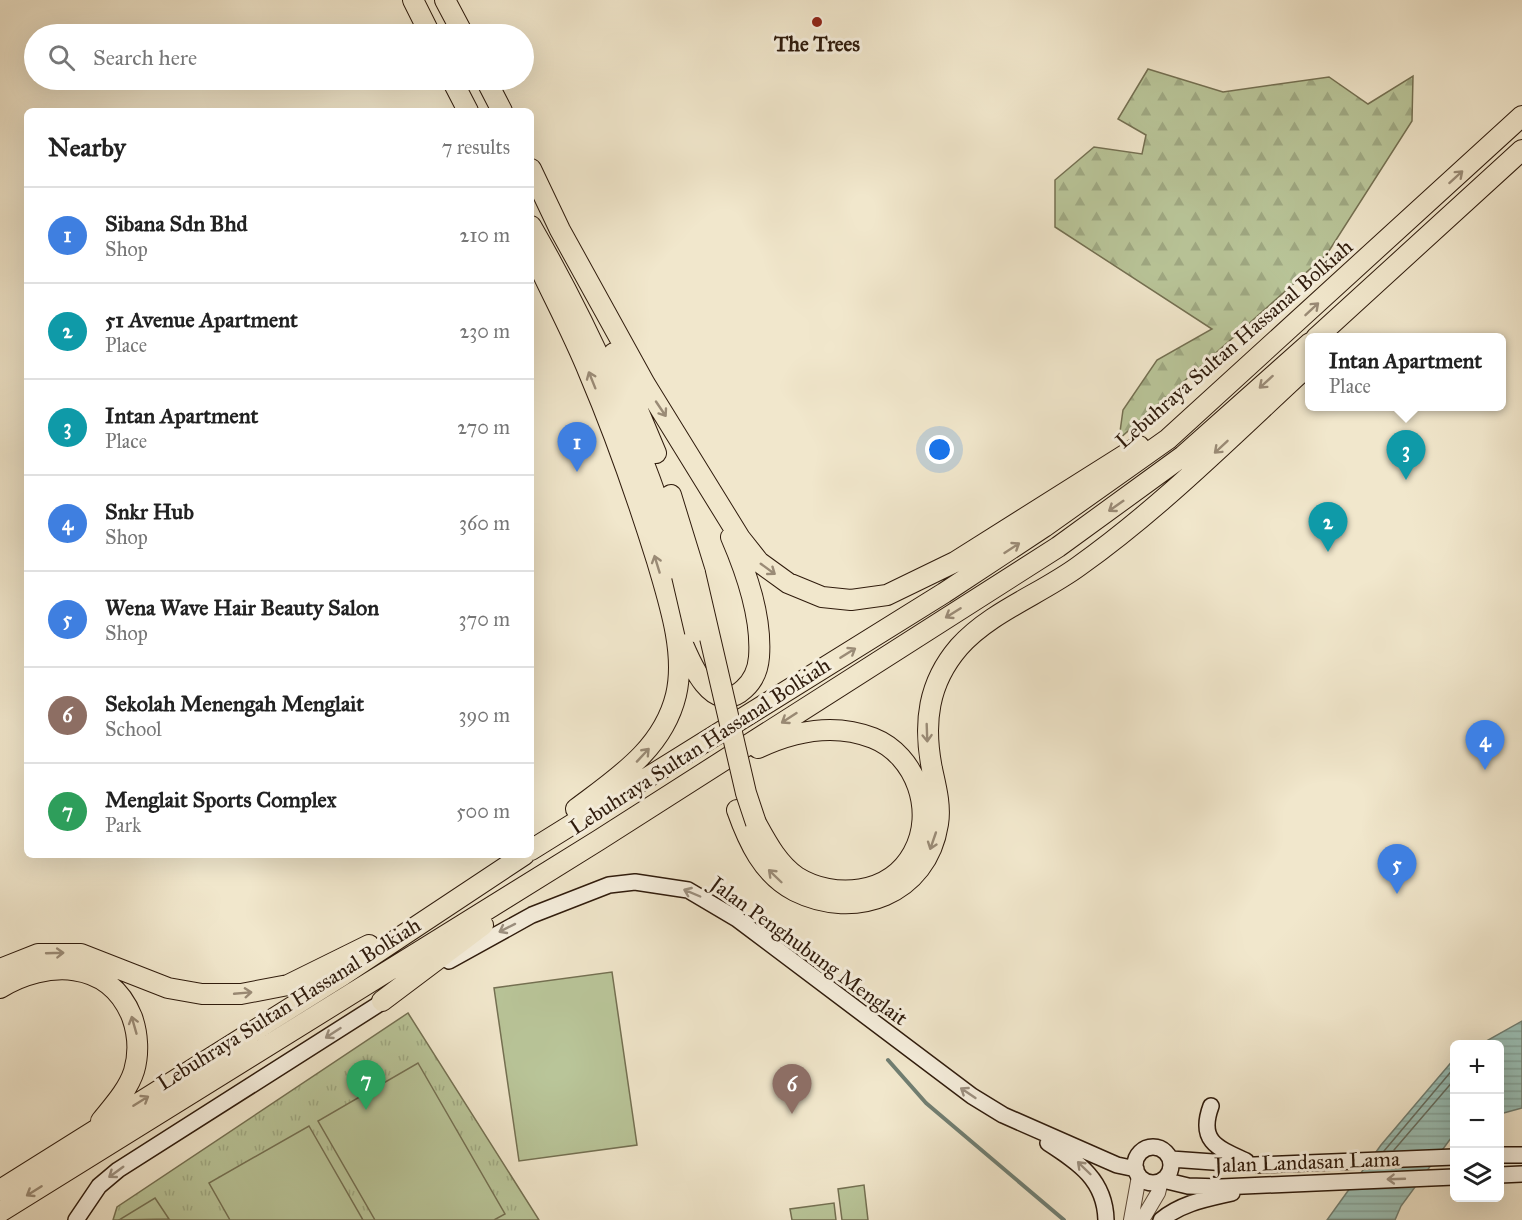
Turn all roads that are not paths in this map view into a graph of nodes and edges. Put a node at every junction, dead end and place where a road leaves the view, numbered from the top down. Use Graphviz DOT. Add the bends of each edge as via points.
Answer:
graph roads {
  1 [pos="413,0"];
  2 [pos="445,0"];
  3 [pos="425,24"];
  4 [pos="458,24"];
  5 [pos="457,90"];
  6 [pos="491,90"];
  7 [pos="466,108"];
  8 [pos="500,108"];
  9 [pos="1522,116"];
  10 [pos="1522,150"];
  11 [pos="534,175"];
  12 [pos="560,230"];
  13 [pos="534,231"];
  14 [pos="1416,245"];
  15 [pos="534,255"];
  16 [pos="1321,333"];
  17 [pos="1341,333"];
  18 [pos="1305,347"];
  19 [pos="1305,369"];
  20 [pos="1192,417"];
  21 [pos="709,488"];
  22 [pos="689,574"];
  23 [pos="672,620"];
  24 [pos="709,769"];
  25 [pos="927,785"];
  26 [pos="599,840"];
  27 [pos="534,841"];
  28 [pos="534,848"];
  29 [pos="512,858"];
  30 [pos="519,858"];
  31 [pos="478,883"];
  32 [pos="432,914"];
  33 [pos="0,969"];
  34 [pos="0,988"];
  35 [pos="382,1001"];
  36 [pos="1211,1106"];
  37 [pos="1003,1115"];
  38 [pos="97,1140"];
  39 [pos="1504,1155"];
  40 [pos="1522,1155"];
  41 [pos="1450,1157"];
  42 [pos="1170,1159"];
  43 [pos="1255,1164"];
  44 [pos="1138,1173"];
  45 [pos="1522,1174"];
  46 [pos="1504,1175"];
  47 [pos="1450,1177"];
  48 [pos="1162,1181"];
  49 [pos="1261,1186"];
  50 [pos="0,1190"];
  51 [pos="0,1212"];
  52 [pos="76,1220"];
  53 [pos="1106,1220"];
  54 [pos="1131,1220"];
  55 [pos="1142,1220"];
  56 [pos="1161,1220"];
  1 -- 3 [label="highway"];
  2 -- 4 [label="highway"];
  5 -- 7 [label="highway"];
  6 -- 8 [label="highway"];
  20 -- 9 [label="highway, Lebuhraya Sultan Hassanal Bolkiah, one-way"];
  10 -- 14 [label="highway"];
  11 -- 12 [label="highway"];
  12 -- 21 [label="highway, one-way" via="645,384"];
  12 -- 22 [label="highway" via="640,410"];
  13 -- 22 [label="highway" via="589,332"];
  14 -- 16 [label="highway"];
  14 -- 17 [label="highway" via="1382,291"];
  23 -- 15 [label="highway, one-way" via="619,447"];
  18 -- 24 [label="highway, Lebuhraya Sultan Hassanal Bolkiah, one-way" via="1183,456 1058,547"];
  19 -- 25 [label="highway, one-way" via="1144,514 1078,566 977,630 960,646 935,684 927,716"];
  21 -- 20 [label="highway, one-way" via="759,562 788,583 822,597 851,600 887,595 955,562 1132,450"];
  28 -- 20 [label="highway, Lebuhraya Sultan Hassanal Bolkiah, one-way" via="954,586 1115,478 1168,440"];
  21 -- 23 [label="highway" via="751,593 759,657 749,684 732,697 720,698 711,691 695,671"];
  22 -- 25 [label="highway, bridge" via="756,823 773,853 796,876 825,890 850,892 875,886 897,871 913,854 920,834"];
  27 -- 23 [label="highway, one-way" via="626,771 659,736 676,695 678,670"];
  24 -- 25 [label="highway" via="790,735 840,730 870,737 897,752"];
  24 -- 26 [label="highway, Lebuhraya Sultan Hassanal Bolkiah"];
  26 -- 35 [label="highway"];
  26 -- 38 [label="highway, Lebuhraya Sultan Hassanal Bolkiah"];
  29 -- 31 [label="highway"];
  30 -- 31 [label="highway, Lebuhraya Sultan Hassanal Bolkiah"];
  31 -- 32 [label="highway, Lebuhraya Sultan Hassanal Bolkiah"];
  33 -- 32 [label="highway, one-way" via="38,954 81,954 168,988 202,994 241,994 288,985"];
  38 -- 32 [label="highway, Lebuhraya Sultan Hassanal Bolkiah, one-way"];
  38 -- 34 [label="highway, one-way" via="134,1072 137,1038 123,1000 95,976 67,969 30,972"];
  37 -- 35 [label="main road, Jalan Penghubung Menglait, one-way" via="944,1076 713,902 663,884 609,885 573,897 486,939"];
  35 -- 52 [label="main road, Jalan Penghubung Menglait, one-way" via="118,1170 99,1186"];
  36 -- 43 [label="main road" via="1206,1119 1210,1140 1220,1150"];
  37 -- 44 [label="main road, Jalan Penghubung Menglait"];
  53 -- 37 [label="main road, one-way" via="1102,1193 1092,1176 1078,1162"];
  38 -- 50 [label="highway, Lebuhraya Sultan Hassanal Bolkiah"];
  38 -- 51 [label="highway, Lebuhraya Sultan Hassanal Bolkiah, one-way"];
  39 -- 40 [label="main road"];
  41 -- 43 [label="main road, Jalan Landasan Lama"];
  42 -- 43 [label="main road, Jalan Landasan Lama"];
  42 -- 44 [label="main road" via="1163,1149 1151,1147 1140,1152"];
  42 -- 48 [label="main road" via="1171,1170"];
  44 -- 48 [label="main road" via="1148,1182"];
  44 -- 54 [label="street"];
  45 -- 46 [label="main road"];
  47 -- 49 [label="main road, Jalan Landasan Lama, one-way"];
  48 -- 49 [label="main road, Jalan Landasan Lama" via="1188,1186"];
  48 -- 55 [label="street"];
  49 -- 56 [label="main road" via="1198,1200"];
}
